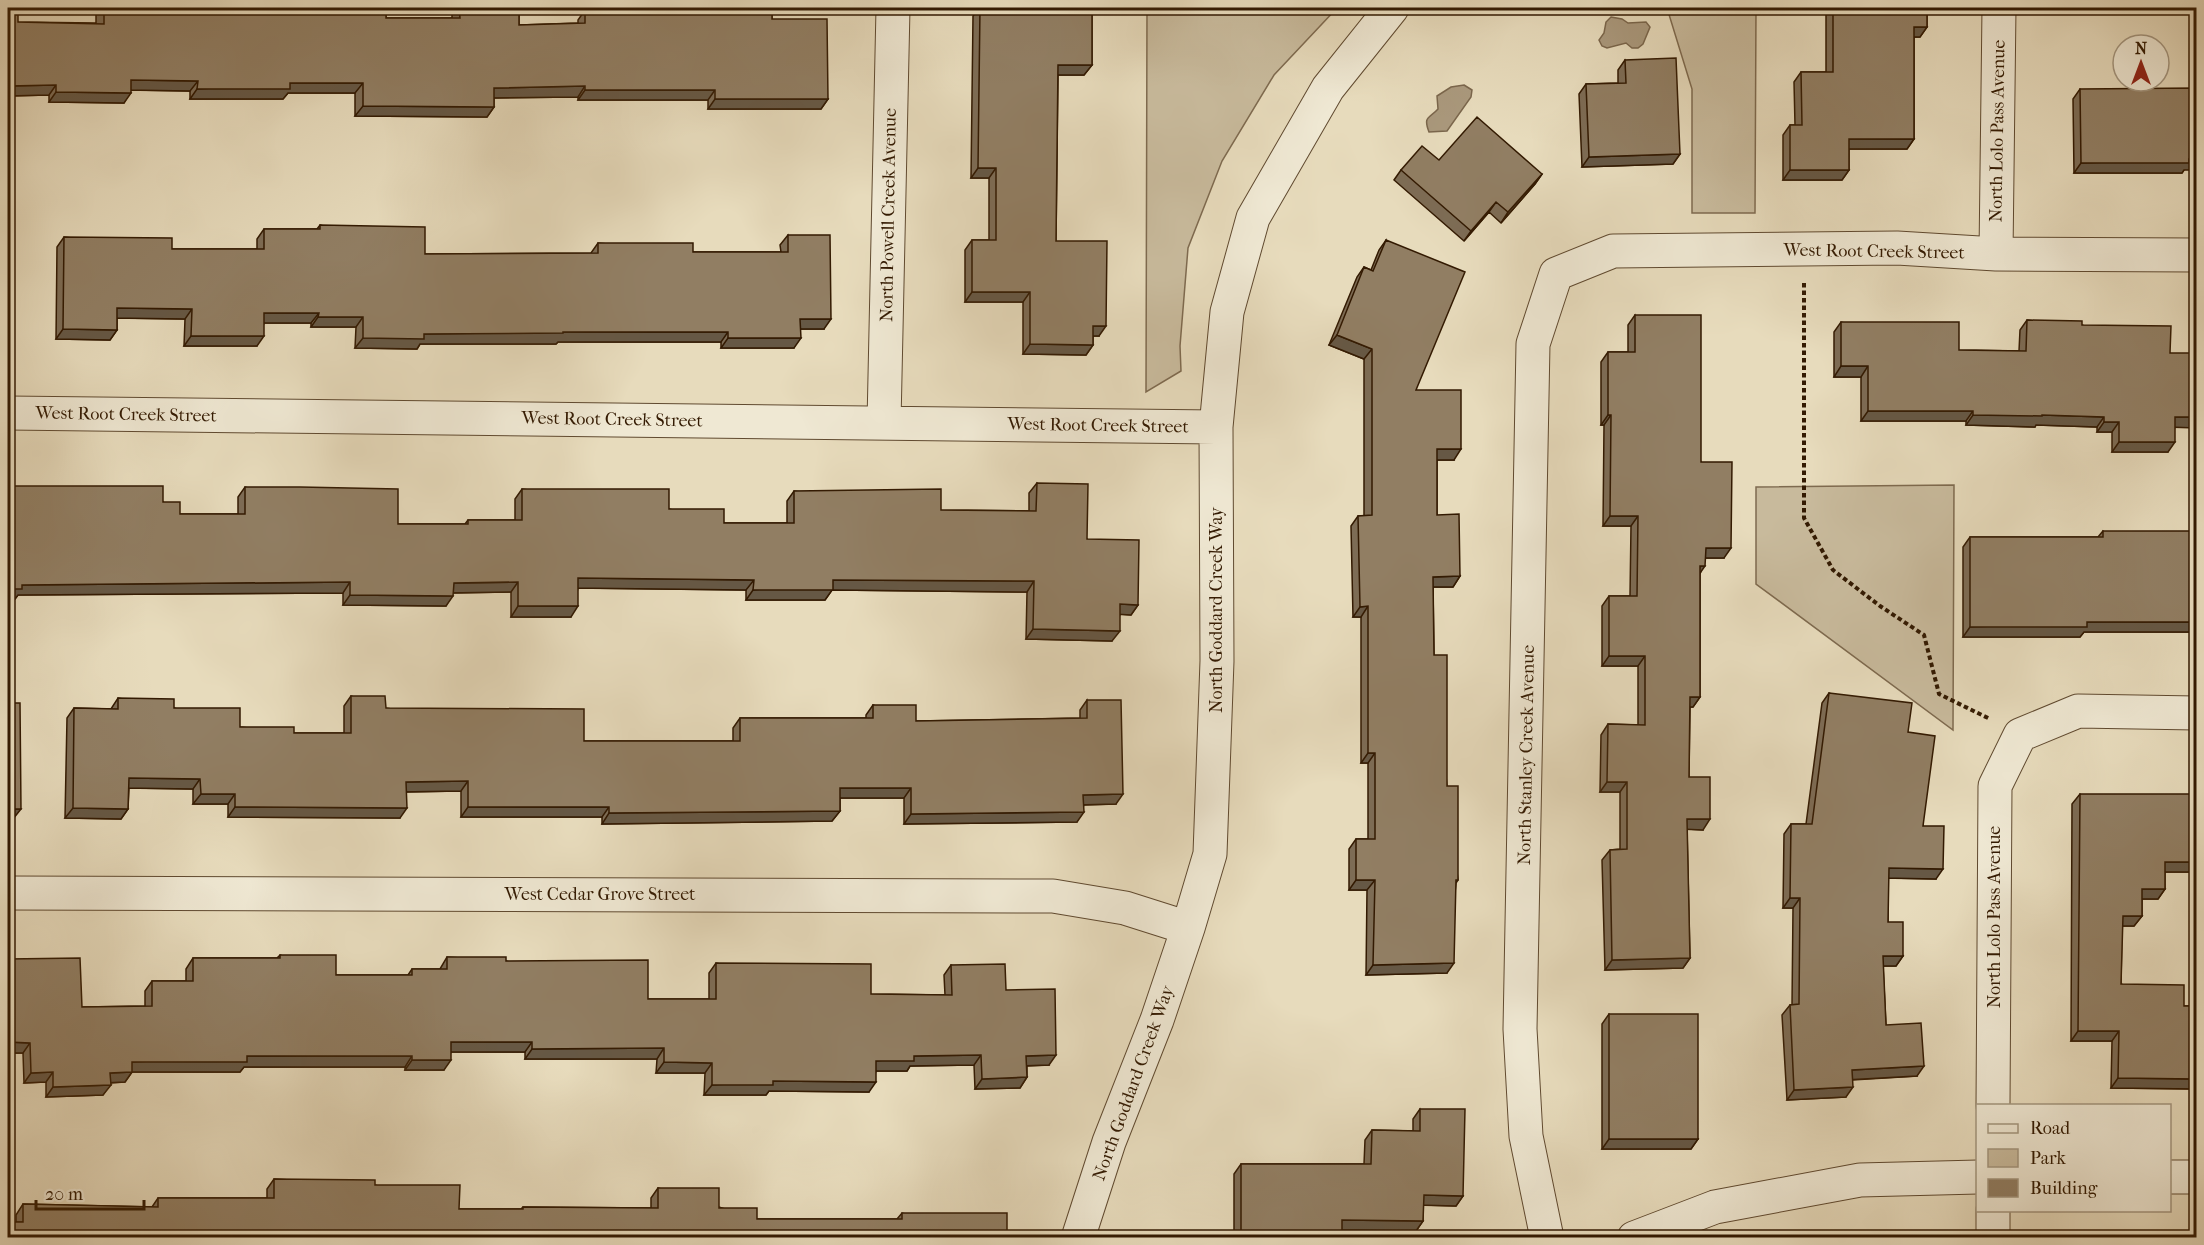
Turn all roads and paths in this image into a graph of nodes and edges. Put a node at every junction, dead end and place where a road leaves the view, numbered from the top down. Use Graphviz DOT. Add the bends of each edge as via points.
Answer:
graph roads {
  1 [pos="893,8"];
  2 [pos="1392,8"];
  3 [pos="1999,8"];
  4 [pos="1804,250"];
  5 [pos="1996,254"];
  6 [pos="2196,255"];
  7 [pos="1556,274"];
  8 [pos="8,413"];
  9 [pos="884,422"];
  10 [pos="1216,426"];
  11 [pos="2196,713"];
  12 [pos="2020,735"];
  13 [pos="8,893"];
  14 [pos="1188,928"];
  15 [pos="1993,1104"];
  16 [pos="1976,1177"];
  17 [pos="2171,1177"];
  18 [pos="2196,1177"];
  19 [pos="1993,1212"];
  20 [pos="1078,1238"];
  21 [pos="1547,1238"];
  22 [pos="1634,1238"];
  23 [pos="1993,1238"];
  1 -- 9 [label="street, North Powell Creek Avenue"];
  2 -- 10 [label="street, North Goddard Creek Way" via="1328,88 1253,218 1227,312"];
  3 -- 5 [label="street, North Lolo Pass Avenue"];
  4 -- 5 [label="street, West Root Creek Street" via="1897,248"];
  4 -- 7 [label="street, West Root Creek Street" via="1613,251"];
  4 -- 12 [label="path" via="1804,518 1833,570 1924,635 1939,694"];
  5 -- 6 [label="street, West Root Creek Street"];
  7 -- 21 [label="street, North Stanley Creek Avenue" via="1533,344 1520,1029 1526,1136"];
  8 -- 9 [label="street, West Root Creek Street"];
  9 -- 10 [label="street, West Root Creek Street"];
  10 -- 14 [label="street, North Goddard Creek Way" via="1217,661 1210,854"];
  11 -- 12 [label="street" via="2078,711"];
  12 -- 15 [label="street, North Lolo Pass Avenue" via="1995,786"];
  13 -- 14 [label="street, West Cedar Grove Street" via="1053,896 1125,908"];
  14 -- 20 [label="street, North Goddard Creek Way"];
  16 -- 22 [label="street" via="1860,1180 1715,1207"];
  17 -- 18 [label="street"];
  19 -- 23 [label="street"];
}
